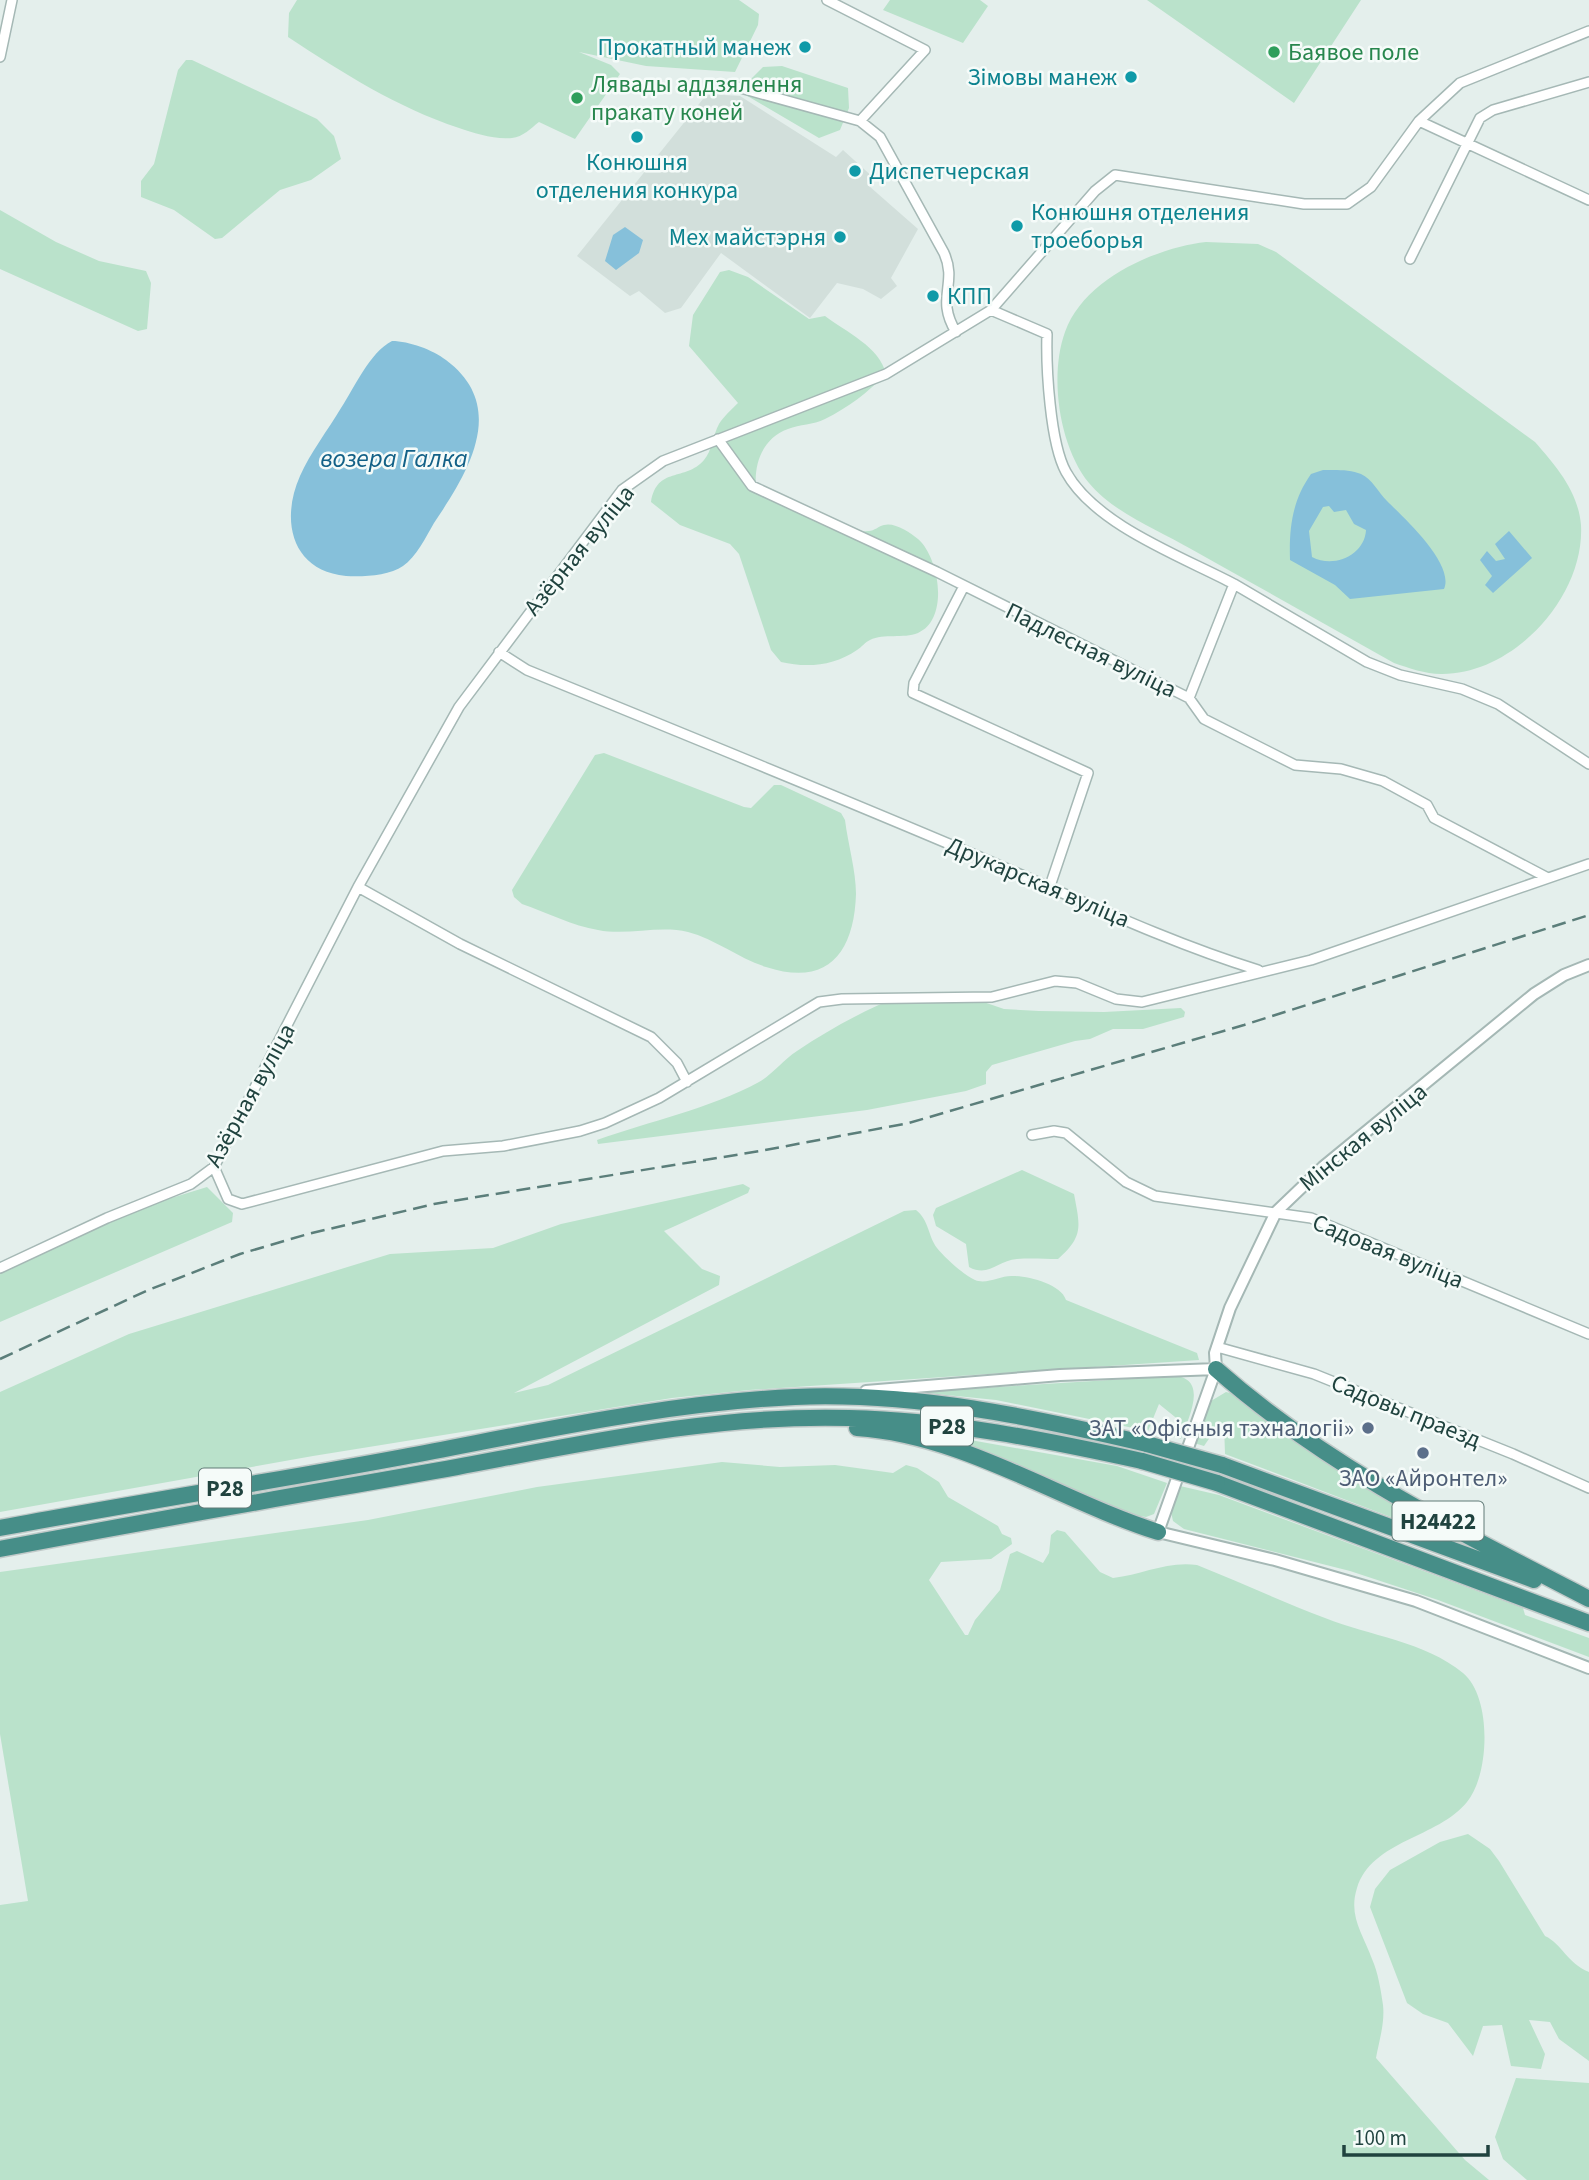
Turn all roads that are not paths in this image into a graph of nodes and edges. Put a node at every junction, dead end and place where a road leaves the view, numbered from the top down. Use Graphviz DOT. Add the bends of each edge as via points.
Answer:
graph roads {
  1 [pos="12,0"];
  2 [pos="827,0"];
  3 [pos="1589,31"];
  4 [pos="0,57"];
  5 [pos="1589,82"];
  6 [pos="737,87"];
  7 [pos="860,121"];
  8 [pos="1419,121"];
  9 [pos="1469,143"];
  10 [pos="1589,200"];
  11 [pos="1410,259"];
  12 [pos="990,310"];
  13 [pos="956,332"];
  14 [pos="718,439"];
  15 [pos="1234,584"];
  16 [pos="964,586"];
  17 [pos="499,652"];
  18 [pos="1189,698"];
  19 [pos="1589,764"];
  20 [pos="1589,864"];
  21 [pos="1546,877"];
  22 [pos="1050,886"];
  23 [pos="358,887"];
  24 [pos="1589,965"];
  25 [pos="1259,970"];
  26 [pos="687,1082"];
  27 [pos="1032,1135"];
  28 [pos="214,1167"];
  29 [pos="1276,1212"];
  30 [pos="0,1268"];
  31 [pos="1589,1334"];
  32 [pos="1217,1347"];
  33 [pos="1216,1369"];
  34 [pos="797,1397"];
  35 [pos="750,1422"];
  36 [pos="1589,1488"];
  37 [pos="0,1528"];
  38 [pos="1158,1532"];
  39 [pos="0,1549"];
  40 [pos="1589,1599"];
  41 [pos="1589,1623"];
  42 [pos="1589,1668"];
  1 -- 4 [label="street"];
  2 -- 7 [label="street" via="925,50"];
  3 -- 8 [label="street" via="1460,83"];
  5 -- 9 [label="street" via="1486,113"];
  6 -- 7 [label="street"];
  7 -- 13 [label="street" via="880,137 944,253 950,270 945,314"];
  8 -- 9 [label="street"];
  8 -- 12 [label="street, Азёрная вуліца" via="1371,187 1339,205 1304,204 1115,175 1095,191"];
  9 -- 10 [label="street"];
  9 -- 11 [label="street"];
  12 -- 13 [label="street, Азёрная вуліца"];
  12 -- 15 [label="street" via="1047,334 1060,454 1076,486 1124,527"];
  13 -- 14 [label="street, Азёрная вуліца" via="886,373"];
  14 -- 16 [label="street, Падлесная вуліца" via="752,486"];
  14 -- 17 [label="street, Азёрная вуліца" via="663,461 622,490"];
  15 -- 18 [label="street"];
  15 -- 19 [label="street" via="1367,662 1498,704"];
  16 -- 18 [label="street, Падлесная вуліца"];
  16 -- 22 [label="street" via="914,682 913,693 1088,773"];
  17 -- 22 [label="street, Друкарская вуліца" via="527,670"];
  17 -- 23 [label="street, Азёрная вуліца" via="460,707"];
  18 -- 21 [label="street, Падлесная вуліца" via="1203,719 1295,765 1341,769 1384,781 1427,806 1434,817"];
  20 -- 21 [label="street, Друкарская вуліца"];
  21 -- 25 [label="street, Друкарская вуліца" via="1311,960"];
  22 -- 25 [label="street, Друкарская вуліца" via="1214,956"];
  23 -- 26 [label="street" via="471,950 651,1037 677,1063"];
  23 -- 28 [label="street, Азёрная вуліца"];
  24 -- 29 [label="street, Мінская вуліца" via="1534,994 1323,1167"];
  25 -- 26 [label="street" via="1142,1002 1055,981 992,997 819,1002"];
  26 -- 28 [label="street" via="632,1112 580,1131 503,1146 443,1151 242,1204 228,1199"];
  27 -- 29 [label="street, Садовая вуліца" via="1066,1133 1126,1182 1155,1196"];
  28 -- 30 [label="street, Азёрная вуліца" via="191,1184"];
  29 -- 31 [label="street, Садовая вуліца" via="1311,1218"];
  29 -- 32 [label="street, Мінская вуліца" via="1242,1279"];
  32 -- 33 [label="street, Мінская вуліца"];
  32 -- 36 [label="street, Садовы праезд" via="1314,1374"];
  33 -- 34 [label="street" via="1060,1375"];
  33 -- 38 [label="street, Мінская вуліца"];
  33 -- 40 [label="highway, Н24422" via="1294,1432 1368,1482"];
  34 -- 37 [label="highway, Р28" via="601,1420"];
  34 -- 40 [label="highway, Р28, bridge" via="862,1398 983,1410 1147,1444 1222,1465"];
  35 -- 38 [label="highway" via="907,1436 985,1460"];
  35 -- 39 [label="highway, Р28" via="569,1447"];
  35 -- 41 [label="highway, Р28, bridge" via="827,1418 906,1421 1005,1434 1142,1461 1217,1483"];
  38 -- 42 [label="street" via="1416,1601"];
}
